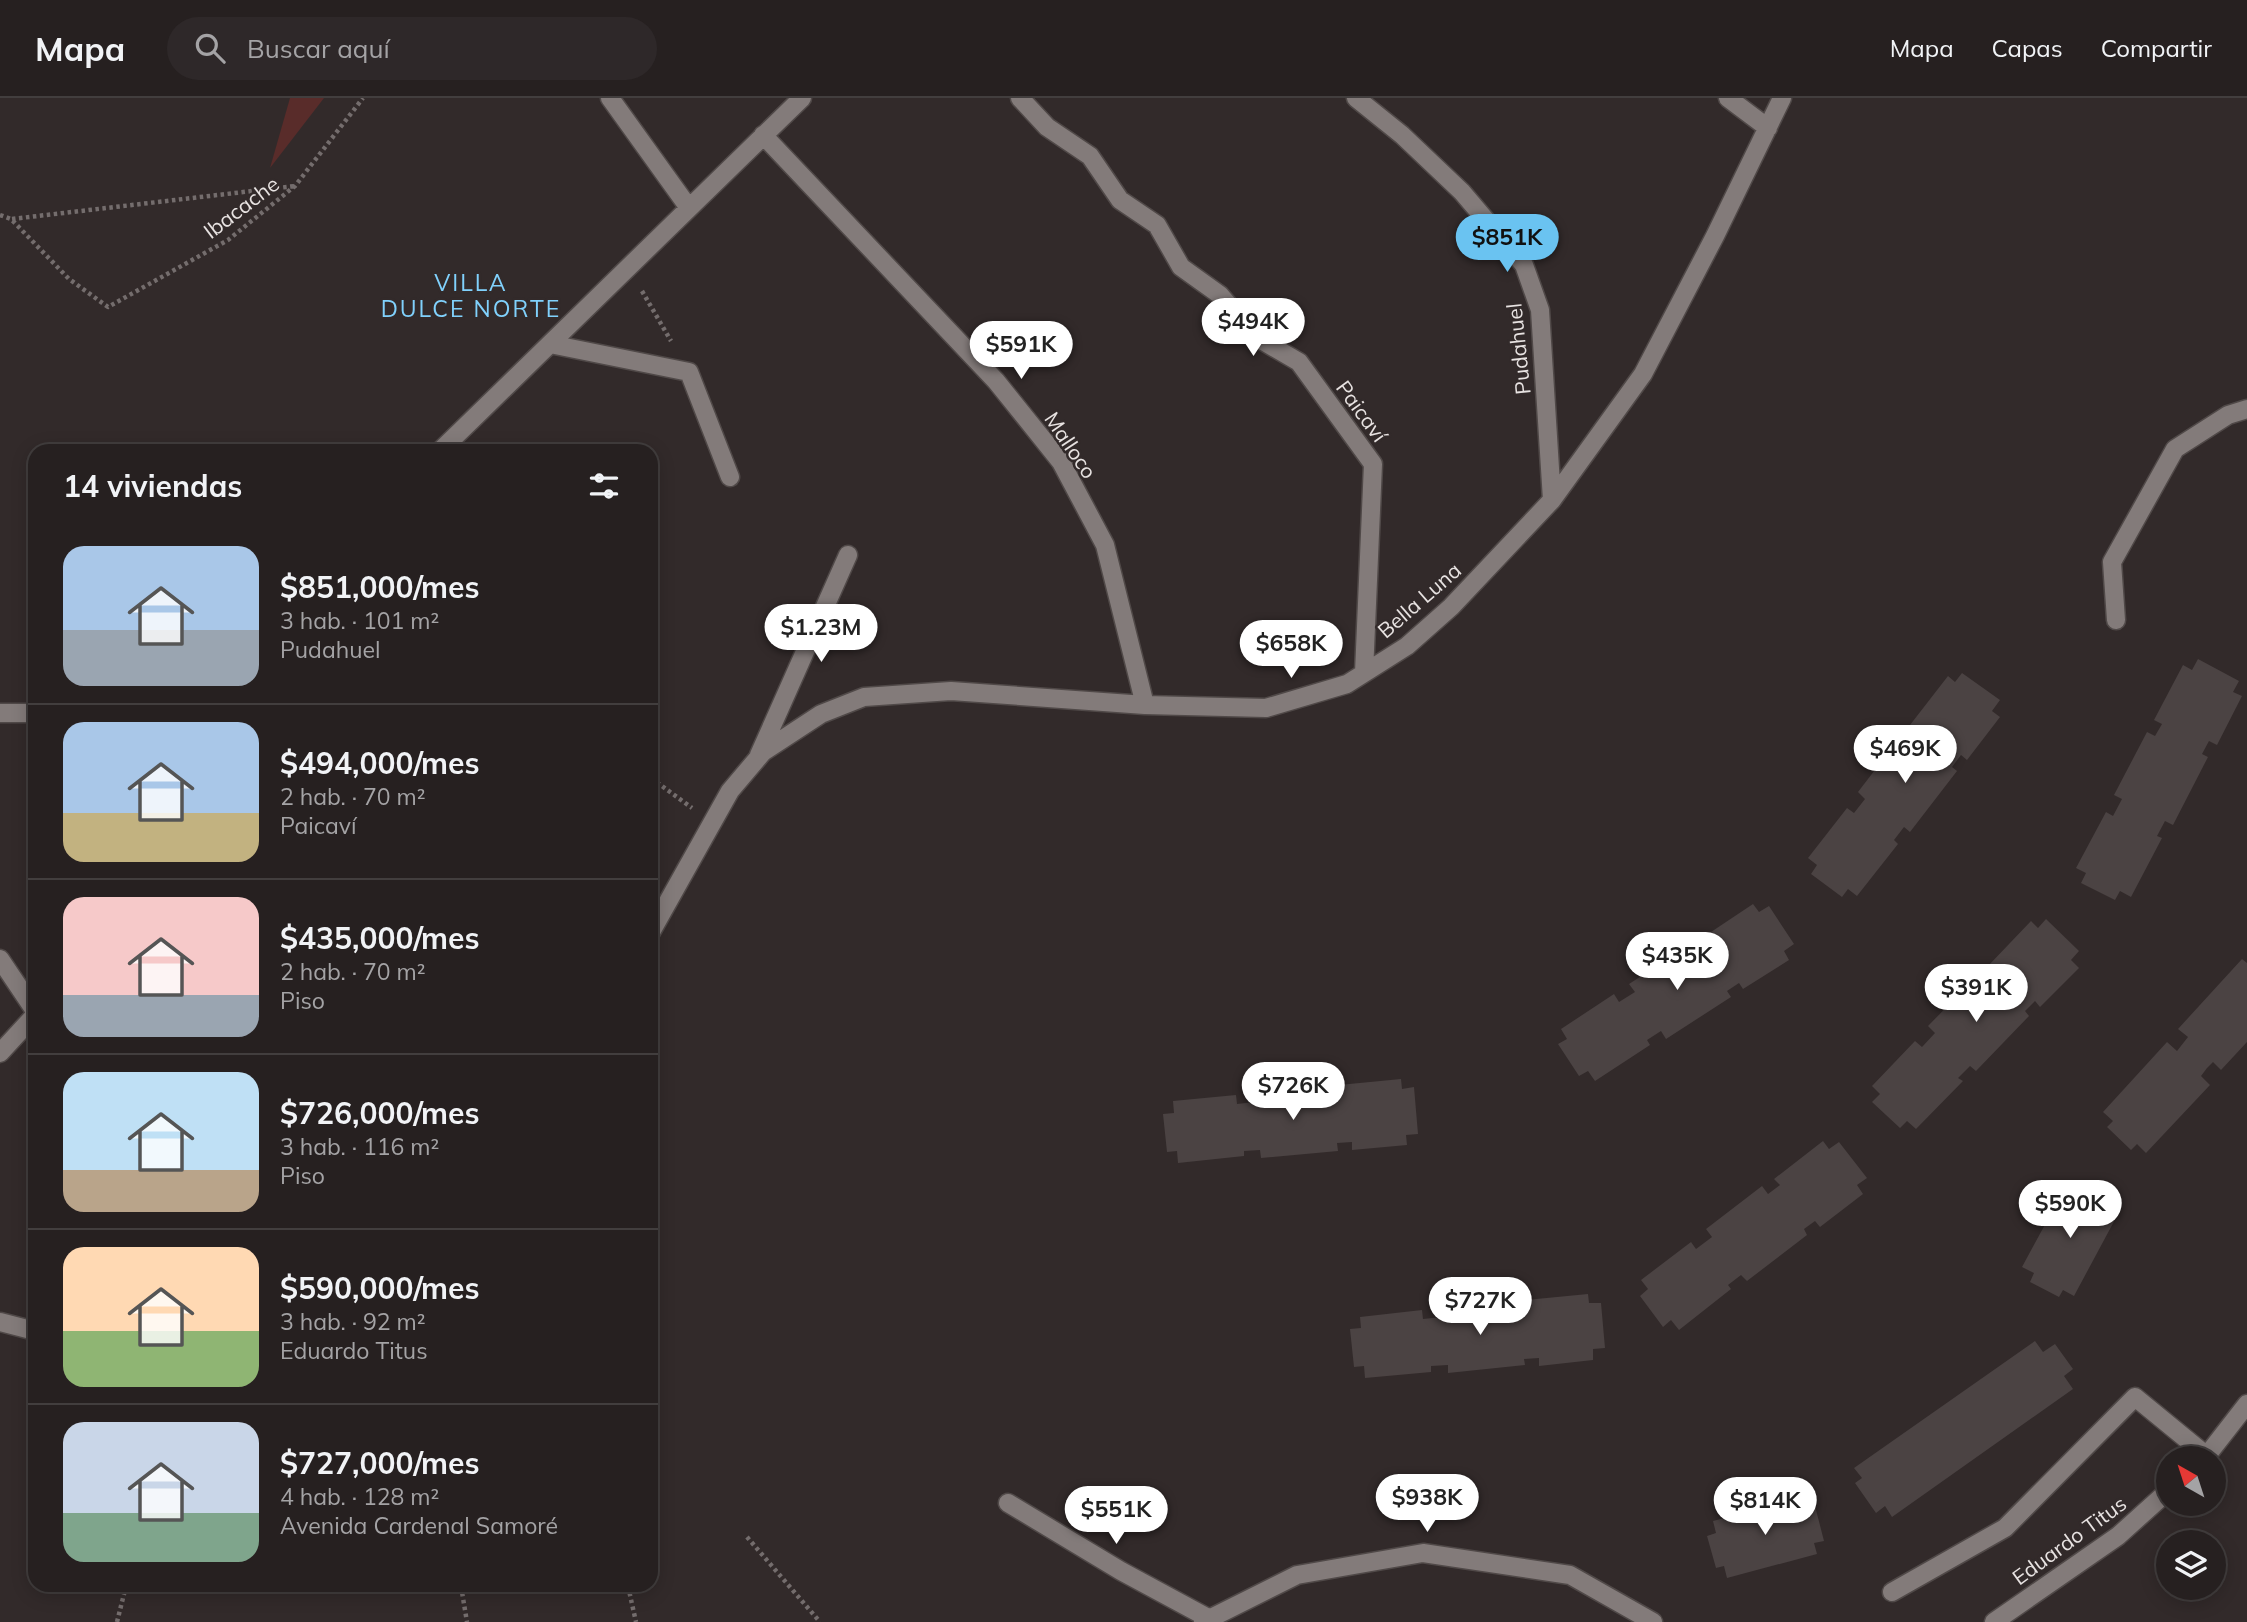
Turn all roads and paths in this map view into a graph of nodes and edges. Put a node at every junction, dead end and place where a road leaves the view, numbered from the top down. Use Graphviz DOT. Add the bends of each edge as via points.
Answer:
graph roads {
  1 [pos="363,98"];
  2 [pos="610,98"];
  3 [pos="802,98"];
  4 [pos="1020,98"];
  5 [pos="1356,98"];
  6 [pos="1728,98"];
  7 [pos="1783,98"];
  8 [pos="1768,128"];
  9 [pos="763,135"];
  10 [pos="295,186"];
  11 [pos="689,208"];
  12 [pos="0,215"];
  13 [pos="11,219"];
  14 [pos="628,267"];
  15 [pos="550,344"];
  16 [pos="689,372"];
  17 [pos="2247,409"];
  18 [pos="447,444"];
  19 [pos="730,477"];
  20 [pos="1552,500"];
  21 [pos="848,555"];
  22 [pos="2116,620"];
  23 [pos="1364,673"];
  24 [pos="1145,705"];
  25 [pos="0,713"];
  26 [pos="28,713"];
  27 [pos="758,758"];
  28 [pos="658,783"];
  29 [pos="712,824"];
  30 [pos="658,920"];
  31 [pos="0,959"];
  32 [pos="28,1002"];
  33 [pos="28,1021"];
  34 [pos="0,1053"];
  35 [pos="0,1322"];
  36 [pos="28,1329"];
  37 [pos="2247,1404"];
  38 [pos="2193,1446"];
  39 [pos="2215,1446"];
  40 [pos="2156,1502"];
  41 [pos="1008,1503"];
  42 [pos="747,1537"];
  43 [pos="124,1592"];
  44 [pos="462,1592"];
  45 [pos="629,1592"];
  46 [pos="1892,1592"];
  47 [pos="1205,1620"];
  48 [pos="117,1622"];
  49 [pos="467,1622"];
  50 [pos="636,1622"];
  51 [pos="820,1622"];
  52 [pos="1653,1622"];
  53 [pos="1994,1622"];
  1 -- 10 [label="path, Ibacache"];
  2 -- 11 [label="street"];
  3 -- 9 [label="street"];
  4 -- 23 [label="street, Paicaví" via="1047,127 1090,156 1120,200 1157,225 1181,267 1220,295 1256,337 1298,362 1373,464"];
  5 -- 20 [label="street, Pudahuel" via="1462,192 1524,265 1540,310"];
  6 -- 8 [label="street"];
  7 -- 8 [label="street, Bella Luna"];
  8 -- 20 [label="street, Bella Luna" via="1643,374"];
  9 -- 11 [label="street"];
  9 -- 24 [label="street, Malloco" via="996,381 1061,462 1105,545"];
  10 -- 13 [label="path"];
  10 -- 13 [label="path, Ibacache" via="228,240 108,307 69,279"];
  11 -- 14 [label="street"];
  12 -- 13 [label="path"];
  14 -- 15 [label="street"];
  14 -- 16 [label="path"];
  15 -- 16 [label="street"];
  15 -- 18 [label="street"];
  16 -- 19 [label="street"];
  17 -- 22 [label="street" via="2228,415 2175,449 2112,562"];
  20 -- 23 [label="street, Bella Luna" via="1451,607 1408,646"];
  21 -- 27 [label="street"];
  23 -- 24 [label="street, Bella Luna" via="1347,684 1266,708"];
  24 -- 27 [label="street, Bella Luna" via="951,691 864,698 821,714"];
  25 -- 26 [label="street"];
  27 -- 29 [label="street, Bella Luna" via="730,791"];
  28 -- 29 [label="path"];
  29 -- 30 [label="street, Bella Luna"];
  31 -- 32 [label="street"];
  33 -- 34 [label="street"];
  35 -- 36 [label="street"];
  37 -- 39 [label="street"];
  38 -- 46 [label="street" via="2135,1397 2005,1528"];
  40 -- 53 [label="street, Eduardo Titus" via="2118,1536"];
  41 -- 47 [label="street"];
  42 -- 51 [label="path"];
  43 -- 48 [label="path"];
  44 -- 49 [label="path"];
  45 -- 50 [label="path"];
  47 -- 52 [label="street" via="1297,1575 1423,1553 1570,1575"];
}
